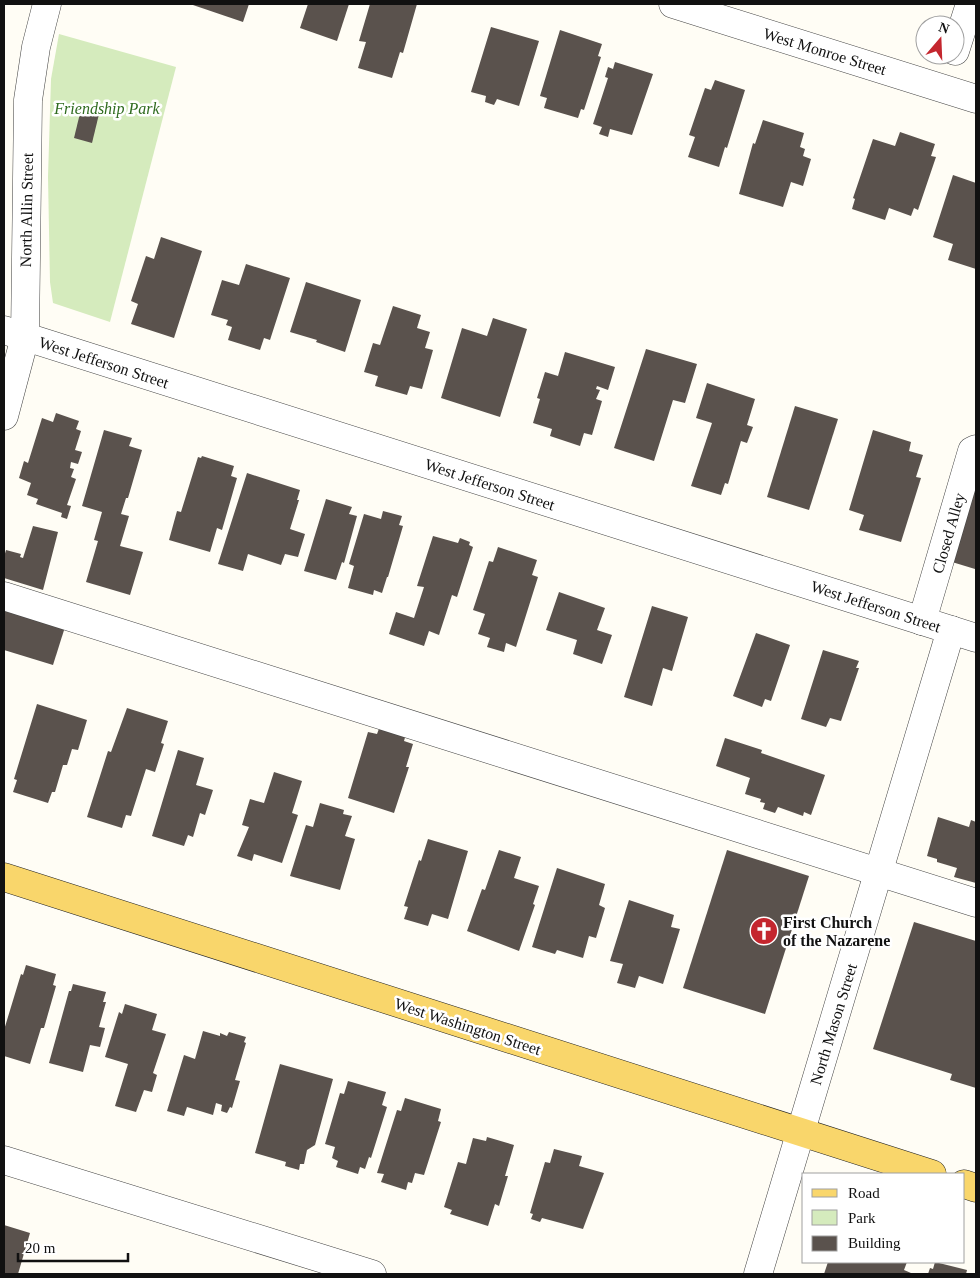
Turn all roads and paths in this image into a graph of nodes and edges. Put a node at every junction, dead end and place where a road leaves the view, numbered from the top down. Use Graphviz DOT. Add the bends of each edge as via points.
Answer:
graph roads {
  1 [pos="47,4"];
  2 [pos="673,4"];
  3 [pos="970,4"];
  4 [pos="965,19"];
  5 [pos="951,65"];
  6 [pos="944,88"];
  7 [pos="976,99"];
  8 [pos="14,334"];
  9 [pos="4,416"];
  10 [pos="976,449"];
  11 [pos="4,596"];
  12 [pos="922,621"];
  13 [pos="964,634"];
  14 [pos="879,872"];
  15 [pos="4,877"];
  16 [pos="976,903"];
  17 [pos="800,1132"];
  18 [pos="4,1160"];
  19 [pos="929,1173"];
  20 [pos="372,1274"];
  21 [pos="758,1274"];
  1 -- 8 [label="street, North Allin Street" via="28,100"];
  2 -- 6 [label="street, West Monroe Street"];
  3 -- 4 [label="street"];
  5 -- 6 [label="street"];
  6 -- 7 [label="street, West Monroe Street"];
  8 -- 9 [label="street, North Allin Street"];
  8 -- 12 [label="street, West Jefferson Street"];
  10 -- 12 [label="street, Closed Alley" via="972,451"];
  11 -- 14 [label="street"];
  12 -- 13 [label="street, West Jefferson Street"];
  13 -- 14 [label="street, North Mason Street"];
  14 -- 16 [label="street"];
  14 -- 17 [label="street, North Mason Street"];
  15 -- 17 [label="main road, West Washington Street"];
  17 -- 19 [label="main road, West Washington Street"];
  17 -- 21 [label="street, North Mason Street"];
  18 -- 20 [label="street"];
}
